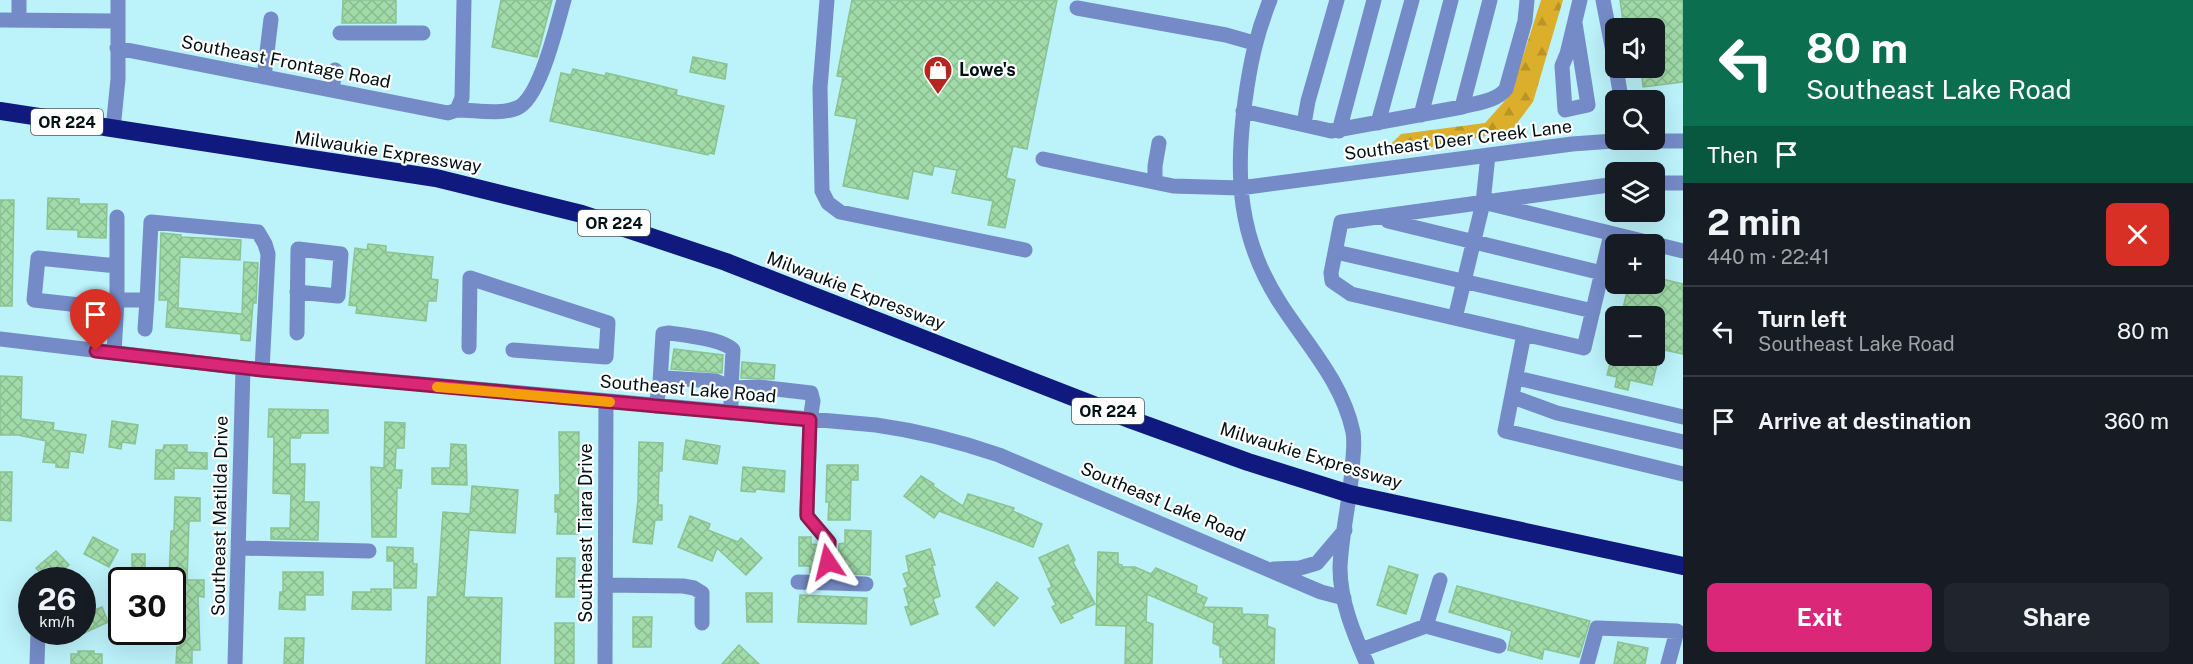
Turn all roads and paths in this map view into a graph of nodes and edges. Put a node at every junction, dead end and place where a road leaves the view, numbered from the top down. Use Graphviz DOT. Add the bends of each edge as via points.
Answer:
graph roads {
  1 [pos="19,0"];
  2 [pos="117,0"];
  3 [pos="464,0"];
  4 [pos="564,0"];
  5 [pos="827,0"];
  6 [pos="1270,0"];
  7 [pos="1337,0"];
  8 [pos="1374,0"];
  9 [pos="1412,0"];
  10 [pos="1451,0"];
  11 [pos="1490,0"];
  12 [pos="1527,0"];
  13 [pos="1580,0"];
  14 [pos="1603,0"];
  15 [pos="1077,8"];
  16 [pos="1606,18"];
  17 [pos="271,19"];
  18 [pos="0,20"];
  19 [pos="19,20"];
  20 [pos="117,21"];
  21 [pos="1575,23"];
  22 [pos="339,33"];
  23 [pos="423,33"];
  24 [pos="1254,43"];
  25 [pos="117,48"];
  26 [pos="335,70"];
  27 [pos="264,77"];
  28 [pos="332,90"];
  29 [pos="1462,107"];
  30 [pos="0,111"];
  31 [pos="1243,111"];
  32 [pos="452,112"];
  33 [pos="1421,115"];
  34 [pos="1378,123"];
  35 [pos="1304,124"];
  36 [pos="113,129"];
  37 [pos="1340,130"];
  38 [pos="1605,138"];
  39 [pos="1665,140"];
  40 [pos="1683,141"];
  41 [pos="1160,143"];
  42 [pos="1488,155"];
  43 [pos="1043,159"];
  44 [pos="1155,182"];
  45 [pos="1665,183"];
  46 [pos="1683,183"];
  47 [pos="1605,186"];
  48 [pos="1240,188"];
  49 [pos="1483,203"];
  50 [pos="117,217"];
  51 [pos="1379,218"];
  52 [pos="1611,234"];
  53 [pos="1474,242"];
  54 [pos="1665,247"];
  55 [pos="1025,250"];
  56 [pos="1683,251"];
  57 [pos="1336,252"];
  58 [pos="1605,260"];
  59 [pos="117,266"];
  60 [pos="1602,273"];
  61 [pos="1464,280"];
  62 [pos="297,292"];
  63 [pos="147,300"];
  64 [pos="117,305"];
  65 [pos="1593,311"];
  66 [pos="1455,318"];
  67 [pos="145,329"];
  68 [pos="297,333"];
  69 [pos="1524,334"];
  70 [pos="0,339"];
  71 [pos="469,346"];
  72 [pos="513,350"];
  73 [pos="114,353"];
  74 [pos="243,368"];
  75 [pos="262,370"];
  76 [pos="1516,378"];
  77 [pos="662,380"];
  78 [pos="731,388"];
  79 [pos="1513,397"];
  80 [pos="606,402"];
  81 [pos="656,406"];
  82 [pos="731,413"];
  83 [pos="1683,417"];
  84 [pos="810,420"];
  85 [pos="1683,442"];
  86 [pos="1683,474"];
  87 [pos="1350,494"];
  88 [pos="1345,530"];
  89 [pos="239,548"];
  90 [pos="369,551"];
  91 [pos="1683,566"];
  92 [pos="1271,569"];
  93 [pos="1440,580"];
  94 [pos="798,582"];
  95 [pos="828,583"];
  96 [pos="866,584"];
  97 [pos="605,585"];
  98 [pos="1344,598"];
  99 [pos="702,622"];
  100 [pos="1426,626"];
  101 [pos="38,645"];
  102 [pos="1499,646"];
  103 [pos="1364,657"];
  104 [pos="37,664"];
  105 [pos="235,664"];
  106 [pos="604,664"];
  107 [pos="1587,664"];
  108 [pos="1668,664"];
  1 -- 19 [label="street"];
  2 -- 20 [label="street"];
  3 -- 32 [label="street" via="462,98"];
  4 -- 32 [label="street, Southeast Frontage Road" via="554,38 529,99 518,108 501,111"];
  5 -- 55 [label="street" via="820,88 822,191 828,203 840,212"];
  6 -- 24 [label="street"];
  7 -- 35 [label="street"];
  8 -- 37 [label="street"];
  9 -- 34 [label="street"];
  10 -- 33 [label="street"];
  11 -- 29 [label="street"];
  12 -- 29 [label="street" via="1503,94"];
  13 -- 21 [label="street"];
  14 -- 16 [label="street"];
  15 -- 24 [label="street"];
  17 -- 27 [label="street"];
  18 -- 19 [label="street"];
  19 -- 20 [label="street"];
  20 -- 25 [label="street"];
  21 -- 21 [label="street" via="1562,66 1565,110 1588,105"];
  22 -- 23 [label="street"];
  24 -- 31 [label="street"];
  25 -- 27 [label="street, Southeast Frontage Road"];
  25 -- 36 [label="street"];
  26 -- 28 [label="street"];
  27 -- 28 [label="street, Southeast Frontage Road"];
  28 -- 32 [label="street, Southeast Frontage Road" via="423,103"];
  29 -- 33 [label="street"];
  30 -- 36 [label="highway, Milwaukie Expressway / OR 224"];
  31 -- 35 [label="street"];
  31 -- 48 [label="street"];
  33 -- 34 [label="street"];
  34 -- 37 [label="street"];
  35 -- 37 [label="street"];
  36 -- 87 [label="highway, Milwaukie Expressway / OR 224" via="436,178 582,214 726,262 1143,424"];
  38 -- 42 [label="street, Southeast Deer Creek Lane"];
  39 -- 40 [label="street, Southeast Deer Creek Lane"];
  41 -- 44 [label="street"];
  42 -- 48 [label="street, Southeast Deer Creek Lane"];
  42 -- 49 [label="street"];
  43 -- 44 [label="street, Southeast Deer Creek Lane"];
  44 -- 48 [label="street, Southeast Deer Creek Lane"];
  45 -- 46 [label="street"];
  47 -- 49 [label="street"];
  48 -- 87 [label="street" via="1248,230 1275,292 1342,396 1353,435"];
  49 -- 51 [label="street"];
  49 -- 52 [label="street"];
  49 -- 53 [label="street"];
  50 -- 59 [label="street"];
  51 -- 53 [label="street"];
  51 -- 57 [label="street" via="1341,222"];
  53 -- 60 [label="street"];
  53 -- 61 [label="street"];
  54 -- 56 [label="street"];
  57 -- 61 [label="street"];
  57 -- 66 [label="street" via="1332,281 1351,294"];
  58 -- 60 [label="street"];
  59 -- 64 [label="street"];
  59 -- 64 [label="street" via="38,258 34,300"];
  60 -- 65 [label="street"];
  61 -- 65 [label="street"];
  61 -- 66 [label="street"];
  62 -- 68 [label="street"];
  63 -- 64 [label="street"];
  63 -- 67 [label="street"];
  63 -- 75 [label="street" via="151,222 258,232 268,254"];
  64 -- 73 [label="street"];
  65 -- 69 [label="street" via="1584,348"];
  66 -- 69 [label="street"];
  69 -- 76 [label="street"];
  70 -- 73 [label="street, Southeast Lake Road"];
  71 -- 72 [label="street" via="470,278 608,323 606,357"];
  73 -- 74 [label="street, Southeast Lake Road"];
  74 -- 75 [label="street, Southeast Lake Road"];
  74 -- 89 [label="street, Southeast Matilda Drive"];
  75 -- 80 [label="street, Southeast Lake Road"];
  76 -- 79 [label="street"];
  76 -- 83 [label="street"];
  77 -- 78 [label="street" via="716,381"];
  77 -- 78 [label="street" via="662,340 663,334 669,333 729,346 733,350"];
  77 -- 81 [label="street"];
  78 -- 82 [label="street"];
  78 -- 84 [label="street" via="811,393"];
  79 -- 85 [label="street" via="1557,413"];
  79 -- 86 [label="street" via="1505,431"];
  80 -- 81 [label="street, Southeast Lake Road"];
  80 -- 97 [label="street, Southeast Tiara Drive"];
  81 -- 82 [label="street, Southeast Lake Road"];
  82 -- 84 [label="street, Southeast Lake Road"];
  84 -- 92 [label="street, Southeast Lake Road" via="905,429 999,454"];
  84 -- 95 [label="street" via="807,516 829,542"];
  87 -- 88 [label="street"];
  87 -- 91 [label="highway, Milwaukie Expressway / OR 224"];
  88 -- 92 [label="street" via="1317,564"];
  88 -- 98 [label="street" via="1340,569"];
  89 -- 90 [label="street"];
  89 -- 105 [label="street, Southeast Matilda Drive"];
  92 -- 98 [label="street, Southeast Lake Road"];
  93 -- 100 [label="street"];
  94 -- 95 [label="street"];
  95 -- 96 [label="street"];
  97 -- 99 [label="street" via="693,588 702,593"];
  97 -- 106 [label="street, Southeast Tiara Drive"];
  98 -- 103 [label="street"];
  100 -- 102 [label="street"];
  100 -- 103 [label="street"];
  101 -- 104 [label="street"];
  107 -- 108 [label="street" via="1597,628 1677,631"];
}
